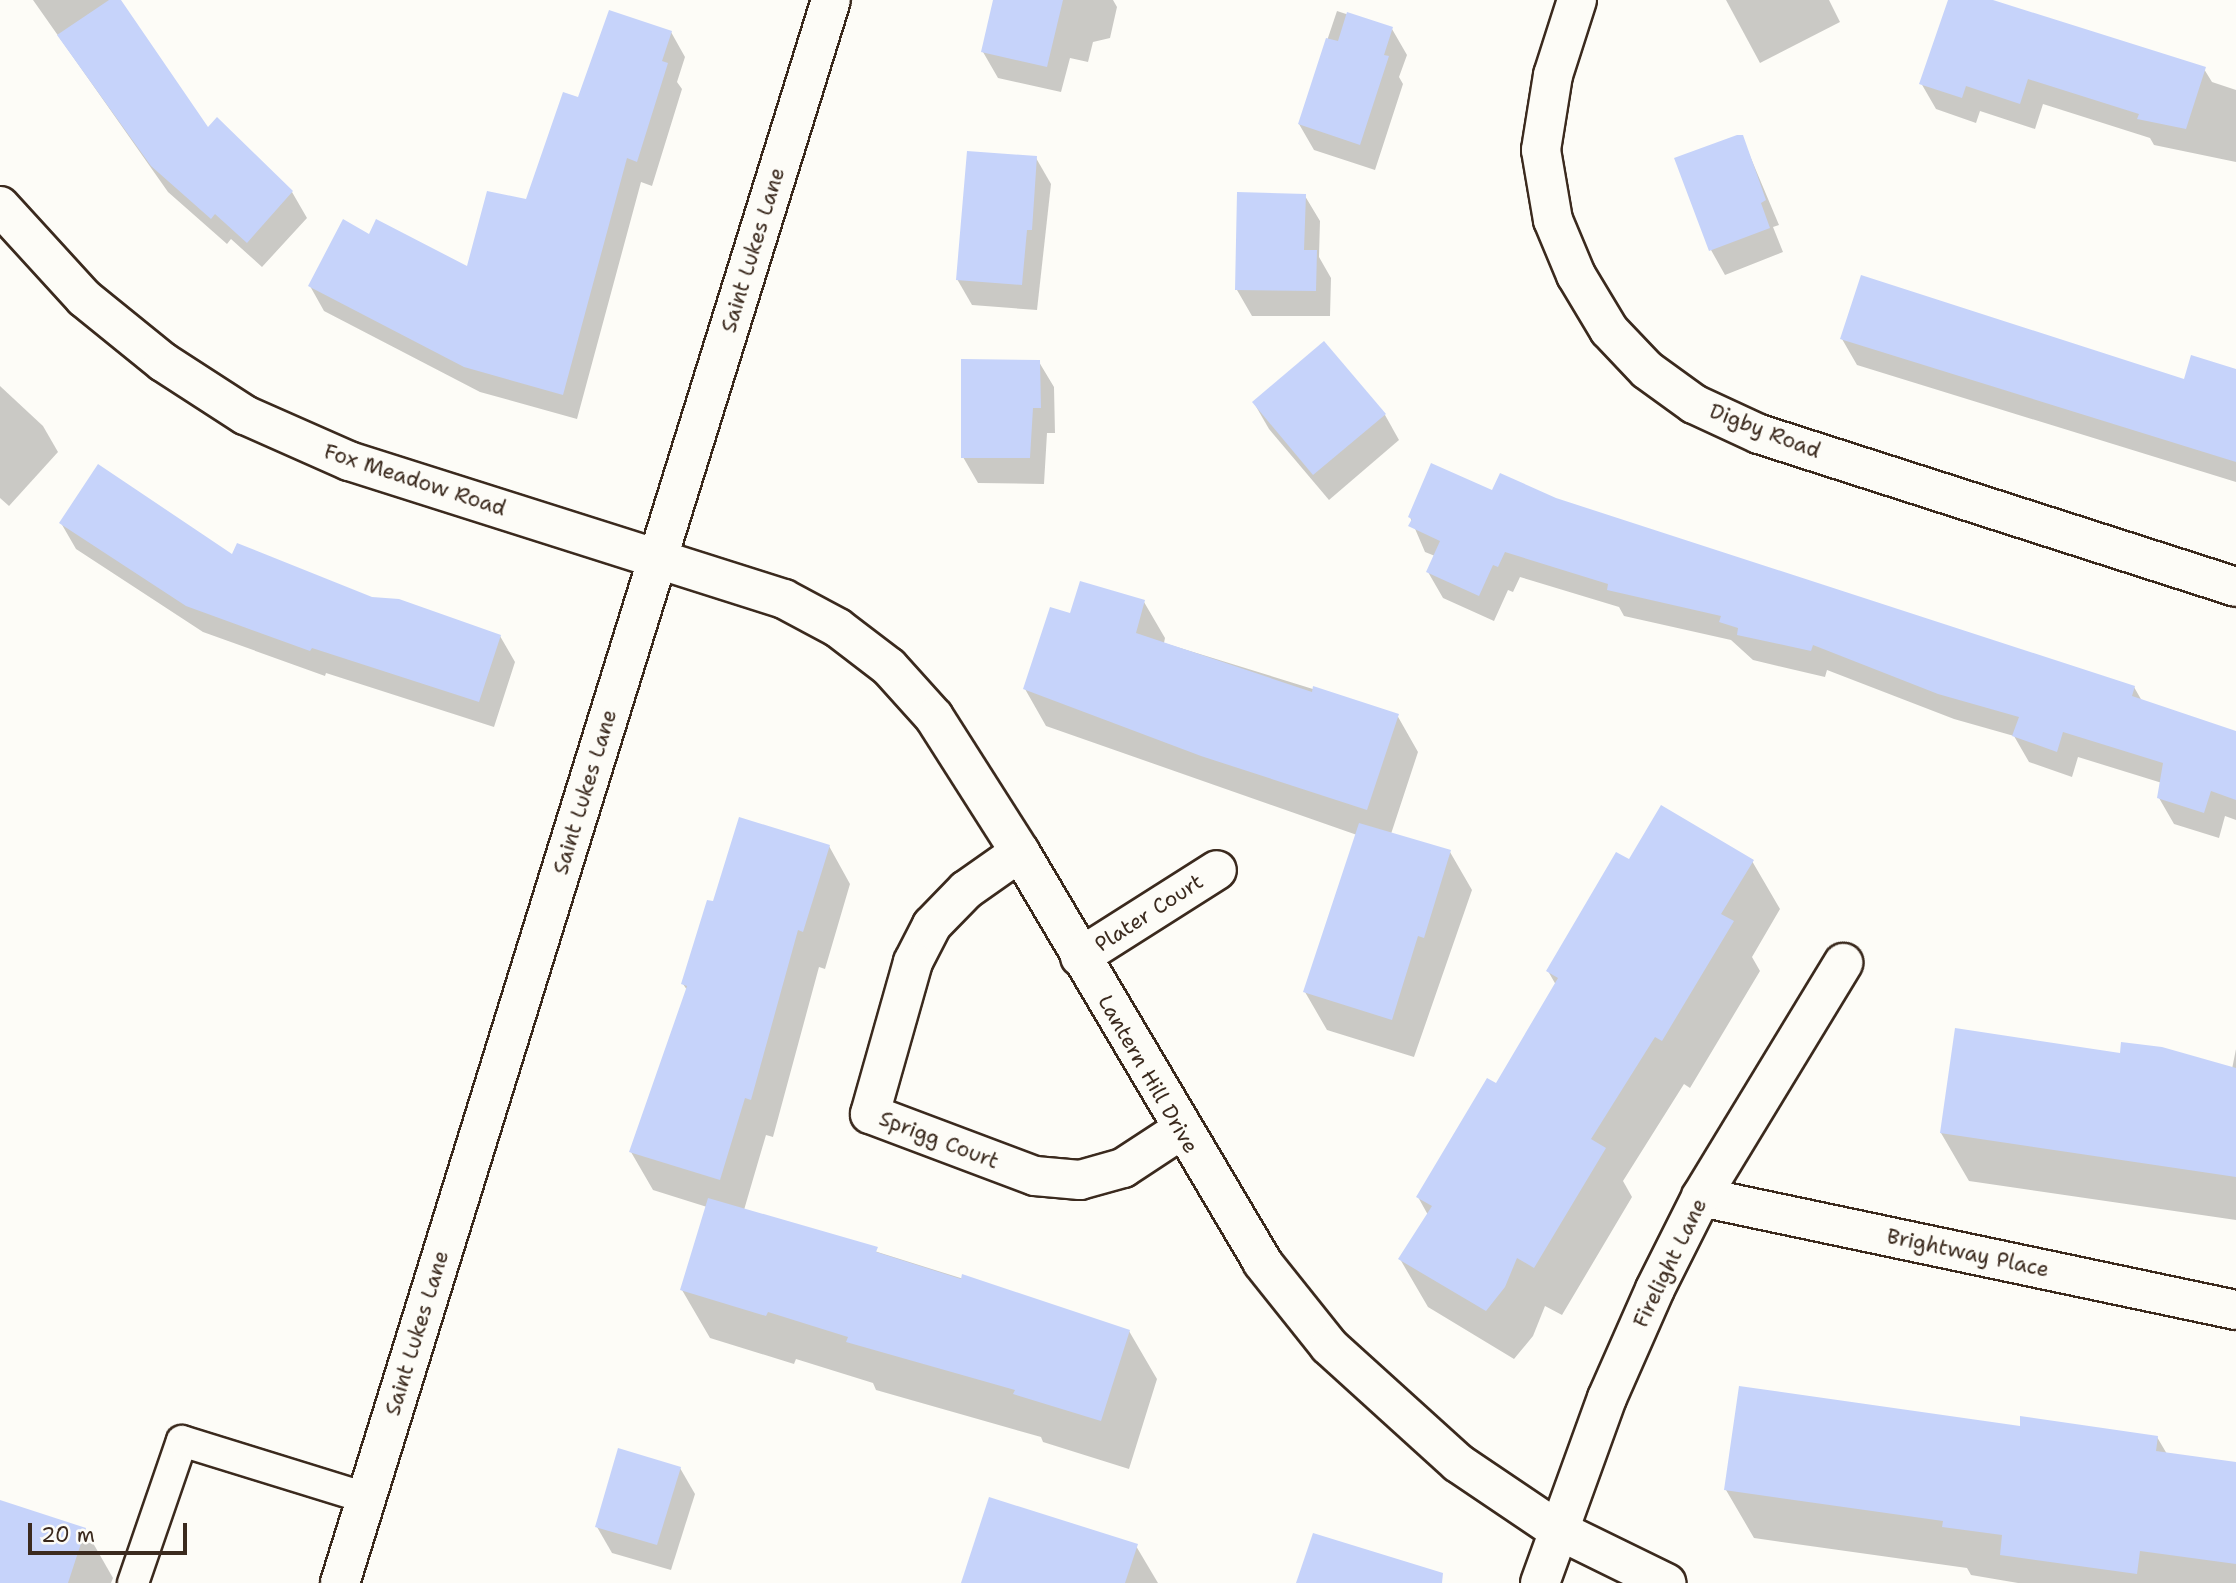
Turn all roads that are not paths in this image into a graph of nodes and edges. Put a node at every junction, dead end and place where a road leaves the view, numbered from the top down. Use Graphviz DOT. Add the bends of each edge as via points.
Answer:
graph roads {
  1 [pos="831,0"];
  2 [pos="1577,0"];
  3 [pos="0,206"];
  4 [pos="658,556"];
  5 [pos="2236,587"];
  6 [pos="1020,852"];
  7 [pos="1217,870"];
  8 [pos="1080,957"];
  9 [pos="1843,963"];
  10 [pos="1181,1130"];
  11 [pos="1701,1197"];
  12 [pos="2236,1310"];
  13 [pos="366,1498"];
  14 [pos="1556,1529"];
  15 [pos="133,1583"];
  16 [pos="340,1583"];
  17 [pos="1540,1583"];
  18 [pos="1666,1583"];
  1 -- 4 [label="street, Saint Lukes Lane"];
  2 -- 5 [label="street, Digby Road" via="1553,75 1541,150 1553,220 1576,275 1609,330 1647,370 1694,404 1759,434"];
  3 -- 4 [label="street, Fox Meadow Road" via="84,298 163,362 245,415 349,461"];
  4 -- 6 [label="street, Lantern Hill Drive" via="784,599 838,628 889,667 934,717"];
  4 -- 13 [label="street, Saint Lukes Lane"];
  6 -- 8 [label="street, Lantern Hill Drive"];
  6 -- 10 [label="street, Sprigg Court" via="966,890 932,925 913,962 870,1114 1035,1175 1080,1180 1123,1168"];
  7 -- 8 [label="street, Plater Court"];
  8 -- 10 [label="street, Lantern Hill Drive"];
  9 -- 11 [label="street, Firelight Lane"];
  10 -- 14 [label="street, Lantern Hill Drive" via="1262,1262 1329,1346 1458,1463"];
  11 -- 12 [label="street, Brightway Place"];
  11 -- 14 [label="street, Firelight Lane" via="1607,1398"];
  13 -- 15 [label="lane" via="182,1441"];
  13 -- 16 [label="street, Saint Lukes Lane"];
  14 -- 17 [label="street, Firelight Lane"];
  14 -- 18 [label="street, Lantern Hill Drive"];
}
